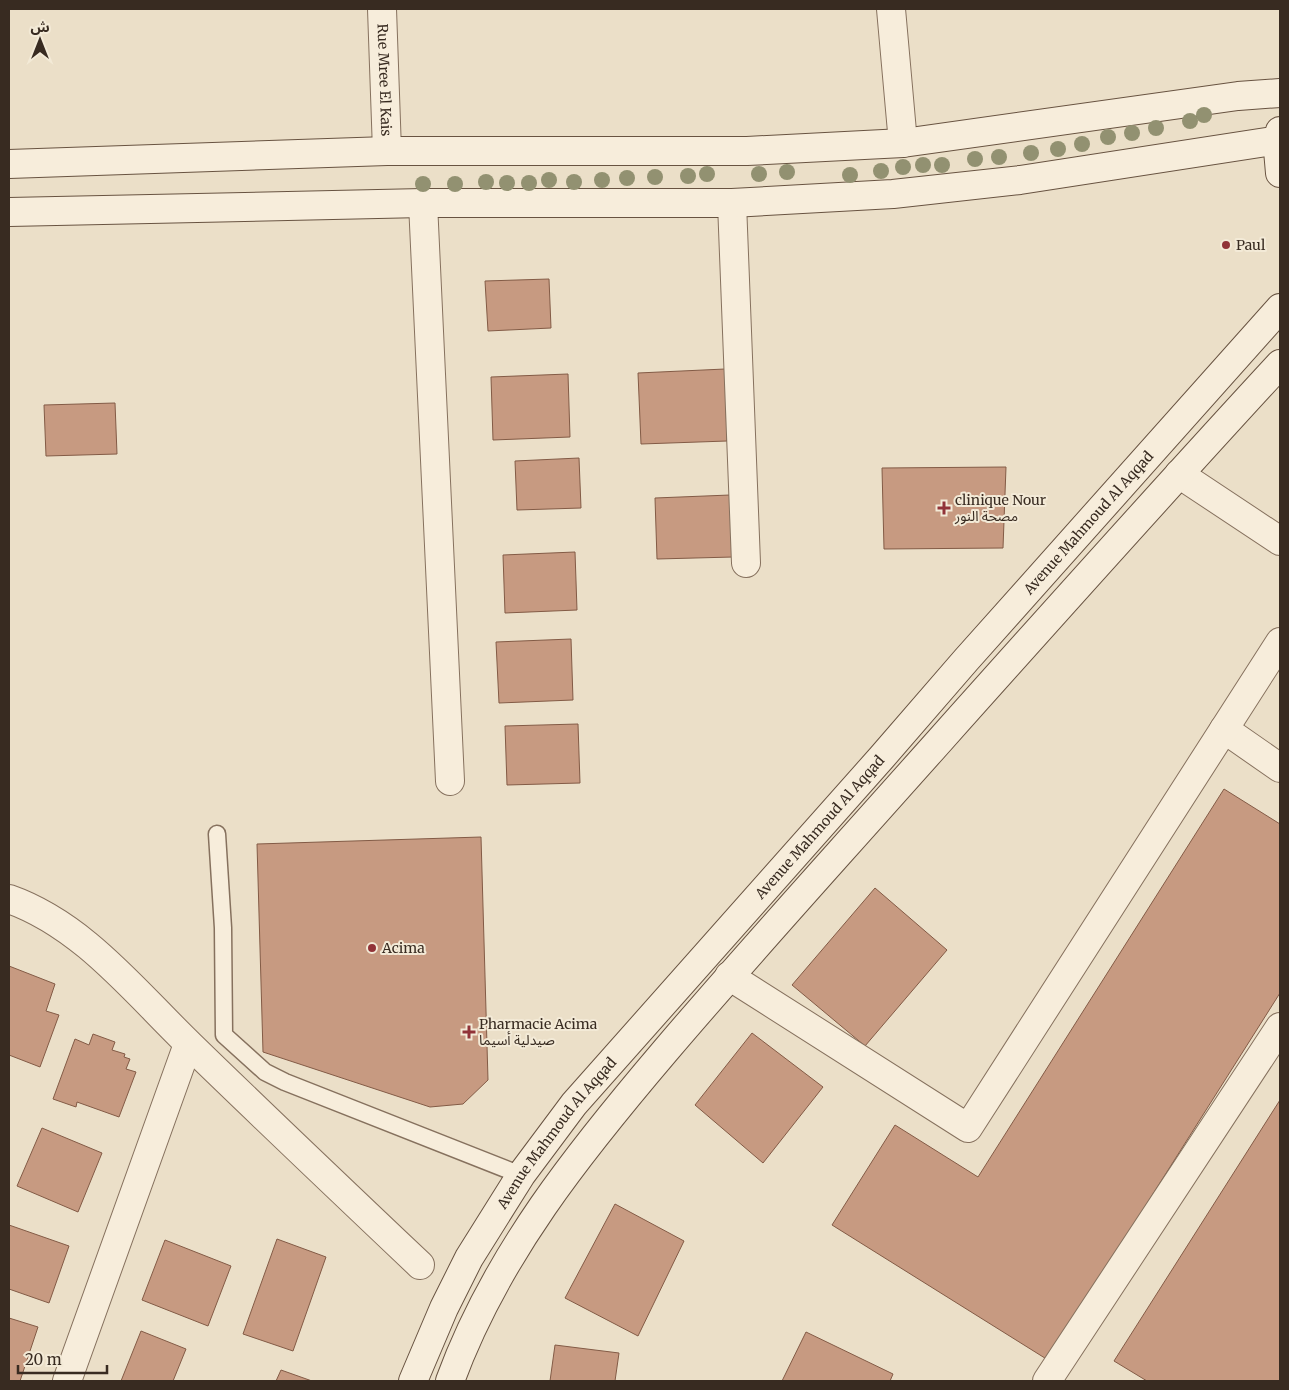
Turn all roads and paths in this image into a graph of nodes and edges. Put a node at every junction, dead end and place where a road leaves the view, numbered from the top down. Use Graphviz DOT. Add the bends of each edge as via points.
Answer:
graph roads {
  1 [pos="382,9"];
  2 [pos="891,9"];
  3 [pos="1280,93"];
  4 [pos="1280,136"];
  5 [pos="903,143"];
  6 [pos="386,151"];
  7 [pos="9,164"];
  8 [pos="1280,173"];
  9 [pos="423,203"];
  10 [pos="732,203"];
  11 [pos="9,212"];
  12 [pos="1280,308"];
  13 [pos="1280,364"];
  14 [pos="1179,474"];
  15 [pos="1280,541"];
  16 [pos="746,563"];
  17 [pos="1280,642"];
  18 [pos="1224,729"];
  19 [pos="1280,768"];
  20 [pos="450,782"];
  21 [pos="217,834"];
  22 [pos="9,899"];
  23 [pos="729,976"];
  24 [pos="1277,1038"];
  25 [pos="188,1044"];
  26 [pos="521,1175"];
  27 [pos="420,1265"];
  28 [pos="67,1381"];
  29 [pos="413,1381"];
  30 [pos="450,1381"];
  31 [pos="1047,1381"];
  1 -- 6 [label="main road, Rue Mree El Kais"];
  2 -- 5 [label="main road"];
  3 -- 5 [label="main road" via="1238,96"];
  4 -- 8 [label="main road"];
  4 -- 10 [label="main road" via="1000,182 893,194"];
  5 -- 6 [label="main road" via="747,151"];
  6 -- 7 [label="main road"];
  9 -- 10 [label="main road"];
  9 -- 11 [label="main road"];
  9 -- 20 [label="main road"];
  10 -- 16 [label="main road"];
  12 -- 26 [label="main road, Avenue Mahmoud Al Aqqad" via="574,1104"];
  13 -- 14 [label="main road"];
  14 -- 15 [label="main road"];
  14 -- 23 [label="main road"];
  17 -- 18 [label="main road"];
  18 -- 19 [label="main road"];
  18 -- 23 [label="main road" via="968,1128"];
  21 -- 26 [label="lane" via="224,928 224,1035 265,1072 285,1082"];
  22 -- 25 [label="main road" via="51,919 99,956"];
  23 -- 30 [label="main road" via="602,1125 548,1197 498,1278"];
  24 -- 31 [label="main road"];
  25 -- 27 [label="main road"];
  25 -- 28 [label="main road"];
  26 -- 29 [label="main road, Avenue Mahmoud Al Aqqad" via="463,1270"];
}
